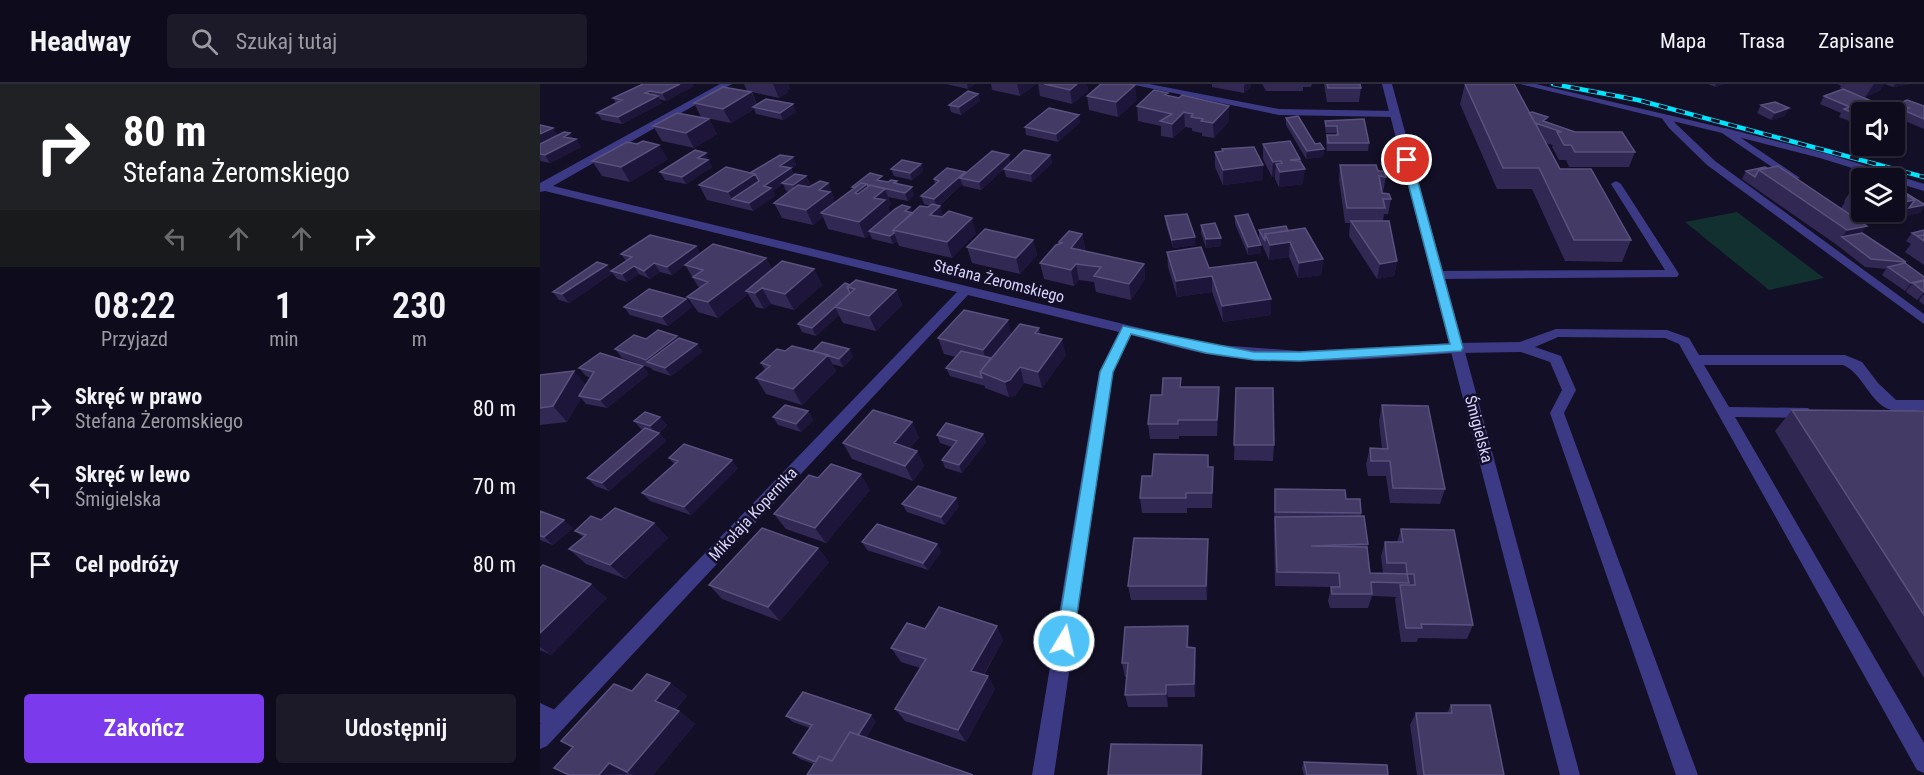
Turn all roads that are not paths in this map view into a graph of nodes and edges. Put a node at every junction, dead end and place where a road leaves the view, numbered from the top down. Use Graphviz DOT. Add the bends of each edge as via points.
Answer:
graph roads {
  1 [pos="727,84"];
  2 [pos="1135,84"];
  3 [pos="1387,84"];
  4 [pos="1524,84"];
  5 [pos="1395,114"];
  6 [pos="1666,117"];
  7 [pos="1725,131"];
  8 [pos="1801,182"];
  9 [pos="1616,184"];
  10 [pos="541,187"];
  11 [pos="1924,188"];
  12 [pos="1437,275"];
  13 [pos="966,290"];
  14 [pos="1924,320"];
  15 [pos="1127,329"];
  16 [pos="1522,347"];
  17 [pos="1457,348"];
  18 [pos="1694,360"];
  19 [pos="1893,405"];
  20 [pos="1924,405"];
  21 [pos="1724,412"];
  22 [pos="1829,414"];
  23 [pos="1875,414"];
  24 [pos="549,717"];
  25 [pos="540,739"];
  26 [pos="1924,763"];
  27 [pos="1043,775"];
  28 [pos="1570,775"];
  29 [pos="1687,775"];
  1 -- 10 [label="street"];
  2 -- 5 [label="street" via="1279,112"];
  3 -- 5 [label="street, Śmigielska"];
  4 -- 6 [label="street"];
  5 -- 12 [label="street, Śmigielska"];
  6 -- 7 [label="street"];
  6 -- 14 [label="street" via="1711,163"];
  7 -- 8 [label="street"];
  7 -- 11 [label="street" via="1824,156"];
  9 -- 12 [label="street" via="1673,274"];
  10 -- 13 [label="street, Stefana Żeromskiego"];
  12 -- 17 [label="street, Śmigielska"];
  13 -- 15 [label="street, Stefana Żeromskiego"];
  13 -- 24 [label="street, Mikołaja Kopernika"];
  15 -- 17 [label="street, Stefana Żeromskiego" via="1206,349 1254,356"];
  15 -- 27 [label="street" via="1106,372"];
  16 -- 17 [label="street, Stefana Żeromskiego"];
  16 -- 18 [label="street" via="1556,333 1667,334 1684,341"];
  16 -- 29 [label="street" via="1556,359 1569,390 1557,413"];
  17 -- 28 [label="street, Śmigielska"];
  18 -- 19 [label="street" via="1845,360 1857,365"];
  18 -- 21 [label="street"];
  19 -- 20 [label="street"];
  19 -- 23 [label="street" via="1887,415"];
  21 -- 22 [label="street"];
  21 -- 26 [label="street"];
  24 -- 25 [label="street, Mikołaja Kopernika"];
}
